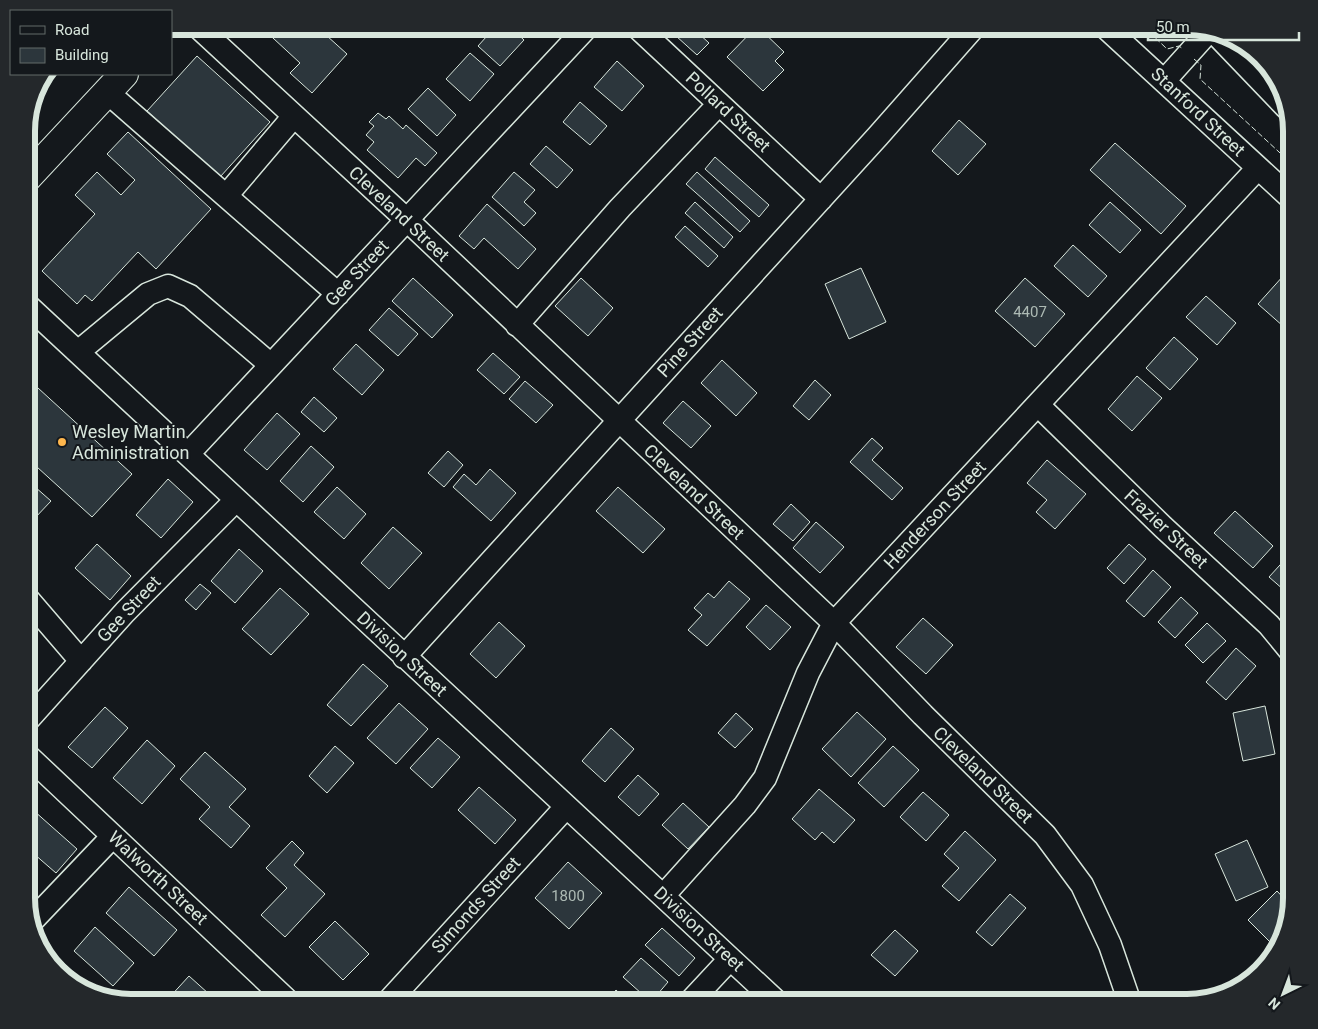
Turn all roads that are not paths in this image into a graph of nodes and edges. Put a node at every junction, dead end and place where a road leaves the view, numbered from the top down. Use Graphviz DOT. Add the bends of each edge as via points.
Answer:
graph roads {
  1 [pos="207,35"];
  2 [pos="580,35"];
  3 [pos="646,35"];
  4 [pos="967,35"];
  5 [pos="1114,35"];
  6 [pos="1203,37"];
  7 [pos="1223,42"];
  8 [pos="1164,81"];
  9 [pos="115,83"];
  10 [pos="1277,98"];
  11 [pos="720,104"];
  12 [pos="294,116"];
  13 [pos="1258,168"];
  14 [pos="35,169"];
  15 [pos="1283,190"];
  16 [pos="226,196"];
  17 [pos="821,199"];
  18 [pos="407,220"];
  19 [pos="338,294"];
  20 [pos="35,312"];
  21 [pos="517,325"];
  22 [pos="78,352"];
  23 [pos="271,365"];
  24 [pos="1038,405"];
  25 [pos="618,421"];
  26 [pos="188,454"];
  27 [pos="236,500"];
  28 [pos="35,607"];
  29 [pos="834,623"];
  30 [pos="1283,642"];
  31 [pos="404,657"];
  32 [pos="81,661"];
  33 [pos="35,712"];
  34 [pos="35,762"];
  35 [pos="566,807"];
  36 [pos="113,836"];
  37 [pos="663,896"];
  38 [pos="37,916"];
  39 [pos="730,959"];
  40 [pos="280,994"];
  41 [pos="395,994"];
  42 [pos="698,994"];
  43 [pos="768,994"];
  44 [pos="1127,994"];
  1 -- 12 [label="street, Cleveland Street"];
  2 -- 18 [label="street, Gee Street"];
  3 -- 11 [label="street, Pollard Street"];
  4 -- 17 [label="street, Pine Street"];
  5 -- 8 [label="street, Stanford Street"];
  6 -- 8 [label="street"];
  7 -- 10 [label="street"];
  8 -- 13 [label="street, Stanford Street"];
  9 -- 14 [label="main road"];
  9 -- 16 [label="street"];
  11 -- 17 [label="street, Pollard Street"];
  11 -- 21 [label="street" via="620,208"];
  12 -- 16 [label="street"];
  12 -- 18 [label="street, Cleveland Street"];
  13 -- 15 [label="street, Stanford Street"];
  13 -- 24 [label="street, Henderson Street"];
  16 -- 19 [label="street"];
  17 -- 25 [label="street, Pine Street"];
  18 -- 19 [label="street, Gee Street"];
  18 -- 21 [label="street, Cleveland Street"];
  19 -- 23 [label="street, Gee Street"];
  20 -- 22 [label="street, Division Street"];
  21 -- 25 [label="street, Cleveland Street"];
  22 -- 23 [label="street" via="148,294 168,286 190,296"];
  22 -- 26 [label="street, Division Street"];
  23 -- 26 [label="street, Gee Street"];
  24 -- 29 [label="street, Henderson Street"];
  24 -- 30 [label="street, Frazier Street" via="1163,527 1270,625"];
  25 -- 29 [label="street, Cleveland Street"];
  25 -- 31 [label="street, Pine Street"];
  26 -- 27 [label="street, Division Street"];
  27 -- 31 [label="street, Division Street"];
  27 -- 32 [label="street, Gee Street"];
  28 -- 32 [label="street"];
  29 -- 37 [label="street, Henderson Street" via="808,673 765,778 745,805"];
  29 -- 44 [label="street, Cleveland Street" via="922,716 1044,835 1082,885 1110,945"];
  31 -- 35 [label="street, Division Street"];
  32 -- 33 [label="street, Gee Street"];
  34 -- 36 [label="street, Walworth Street"];
  35 -- 37 [label="street, Division Street"];
  35 -- 41 [label="street, Simonds Street"];
  36 -- 38 [label="street"];
  36 -- 40 [label="street, Walworth Street"];
  37 -- 39 [label="street, Division Street"];
  39 -- 42 [label="street"];
  39 -- 43 [label="street, Division Street"];
}
